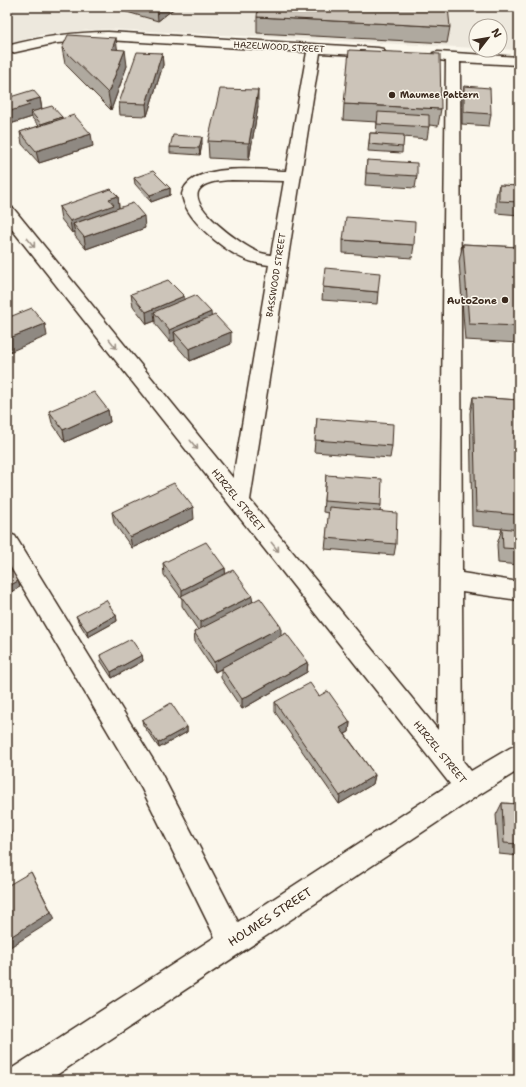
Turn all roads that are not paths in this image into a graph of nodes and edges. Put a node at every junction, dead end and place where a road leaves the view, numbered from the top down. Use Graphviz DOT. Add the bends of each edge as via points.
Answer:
graph roads {
  1 [pos="314,49"];
  2 [pos="7,50"];
  3 [pos="391,53"];
  4 [pos="422,55"];
  5 [pos="453,57"];
  6 [pos="519,61"];
  7 [pos="293,176"];
  8 [pos="7,212"];
  9 [pos="279,261"];
  10 [pos="239,502"];
  11 [pos="7,542"];
  12 [pos="451,581"];
  13 [pos="519,591"];
  14 [pos="519,756"];
  15 [pos="450,765"];
  16 [pos="468,787"];
  17 [pos="233,942"];
  18 [pos="22,1080"];
  1 -- 2 [label="street, HAZELWOOD STREET" via="80,36 39,41"];
  1 -- 3 [label="street, HAZELWOOD STREET"];
  1 -- 7 [label="street, BASSWOOD STREET"];
  4 -- 5 [label="street"];
  5 -- 6 [label="street"];
  5 -- 12 [label="street"];
  7 -- 9 [label="street, BASSWOOD STREET"];
  7 -- 9 [label="street" via="215,176 200,181 192,188 190,196 193,206 201,216 231,244 262,259"];
  8 -- 10 [label="street, HIRZEL STREET, one-way"];
  9 -- 10 [label="street, BASSWOOD STREET"];
  10 -- 15 [label="street, HIRZEL STREET, one-way"];
  11 -- 17 [label="street" via="152,780"];
  12 -- 13 [label="street"];
  12 -- 15 [label="street"];
  14 -- 16 [label="street, HOLMES STREET"];
  15 -- 16 [label="street, HIRZEL STREET"];
  16 -- 17 [label="street, HOLMES STREET"];
  17 -- 18 [label="street, HOLMES STREET"];
}
